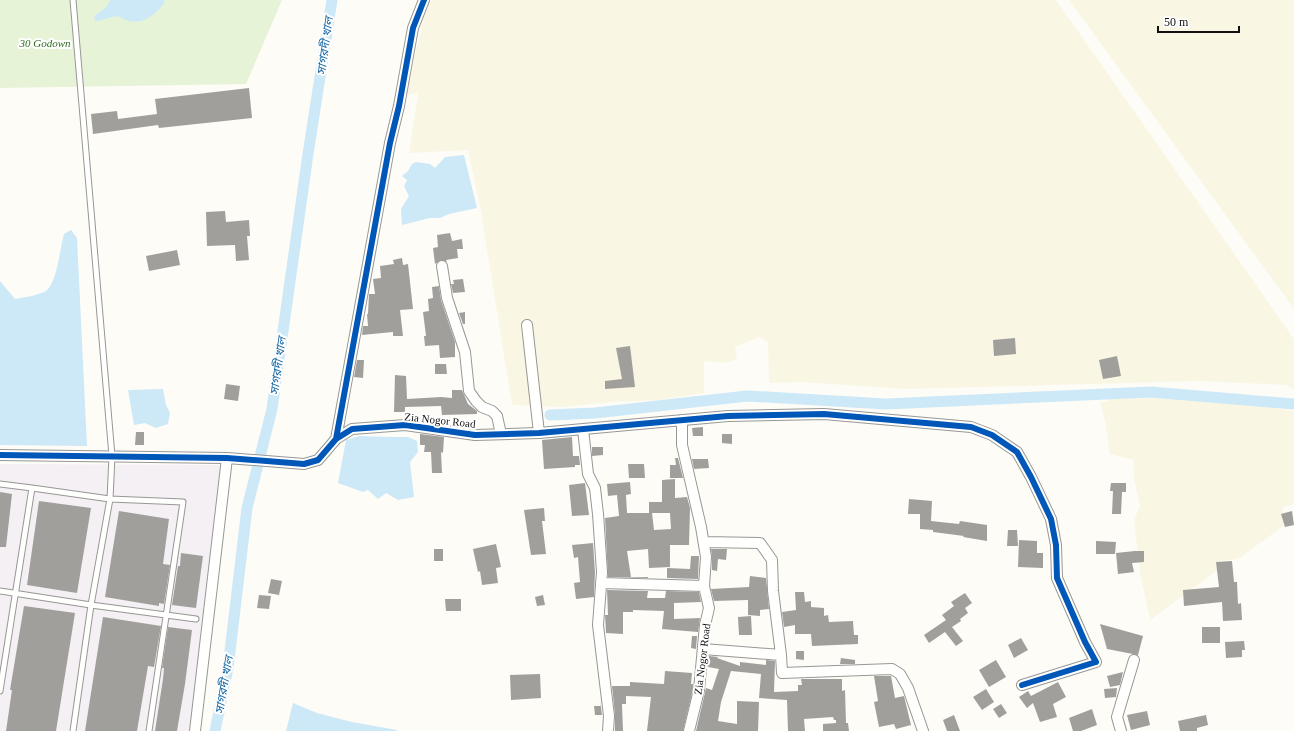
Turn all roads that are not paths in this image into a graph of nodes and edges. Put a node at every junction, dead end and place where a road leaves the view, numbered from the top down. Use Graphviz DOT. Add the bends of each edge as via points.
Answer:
graph roads {
  1 [pos="73,0"];
  2 [pos="424,0"];
  3 [pos="442,266"];
  4 [pos="527,325"];
  5 [pos="682,420"];
  6 [pos="583,429"];
  7 [pos="500,434"];
  8 [pos="539,434"];
  9 [pos="336,439"];
  10 [pos="0,455"];
  11 [pos="112,456"];
  12 [pos="232,459"];
  13 [pos="0,484"];
  14 [pos="32,488"];
  15 [pos="110,499"];
  16 [pos="704,542"];
  17 [pos="601,583"];
  18 [pos="704,586"];
  19 [pos="0,591"];
  20 [pos="16,593"];
  21 [pos="91,605"];
  22 [pos="165,615"];
  23 [pos="196,619"];
  24 [pos="703,648"];
  25 [pos="781,655"];
  26 [pos="1134,660"];
  27 [pos="1022,685"];
  28 [pos="0,691"];
  29 [pos="73,731"];
  30 [pos="149,731"];
  31 [pos="195,731"];
  32 [pos="608,731"];
  33 [pos="689,731"];
  34 [pos="922,731"];
  35 [pos="1121,731"];
  1 -- 11 [label="lane"];
  2 -- 9 [label="street" via="413,28"];
  3 -- 7 [label="street" via="447,298 465,352 469,392 482,407 497,416"];
  4 -- 8 [label="street"];
  5 -- 6 [label="street, Zia Nogor Road"];
  5 -- 16 [label="street, Zia Nogor Road" via="682,445"];
  5 -- 27 [label="street, Zia Nogor Road" via="728,416 824,414 971,426 992,435 1017,452 1051,519 1056,545 1057,578 1096,662"];
  6 -- 8 [label="street, Zia Nogor Road"];
  6 -- 17 [label="street" via="588,474 595,488"];
  7 -- 8 [label="street, Zia Nogor Road"];
  7 -- 9 [label="street, Zia Nogor Road" via="475,435 405,425 352,429"];
  9 -- 12 [label="street, Zia Nogor Road" via="318,460 304,464"];
  10 -- 11 [label="street, Zia Nogor Road"];
  11 -- 12 [label="street, Zia Nogor Road"];
  11 -- 15 [label="lane"];
  12 -- 31 [label="street"];
  13 -- 14 [label="lane"];
  14 -- 15 [label="lane"];
  14 -- 20 [label="lane"];
  15 -- 21 [label="lane"];
  15 -- 22 [label="lane" via="183,502"];
  16 -- 18 [label="street, Zia Nogor Road"];
  16 -- 25 [label="street" via="760,543 772,560"];
  17 -- 18 [label="street"];
  17 -- 32 [label="street" via="598,625 609,716"];
  18 -- 24 [label="street, Zia Nogor Road" via="709,608"];
  19 -- 20 [label="lane"];
  20 -- 21 [label="lane"];
  20 -- 28 [label="lane"];
  21 -- 22 [label="lane"];
  21 -- 29 [label="lane"];
  22 -- 23 [label="lane"];
  22 -- 30 [label="lane"];
  24 -- 25 [label="street"];
  24 -- 33 [label="street, Zia Nogor Road" via="699,690"];
  25 -- 34 [label="street" via="782,673 892,669 900,674 908,688"];
  26 -- 35 [label="street" via="1117,717"];
}
